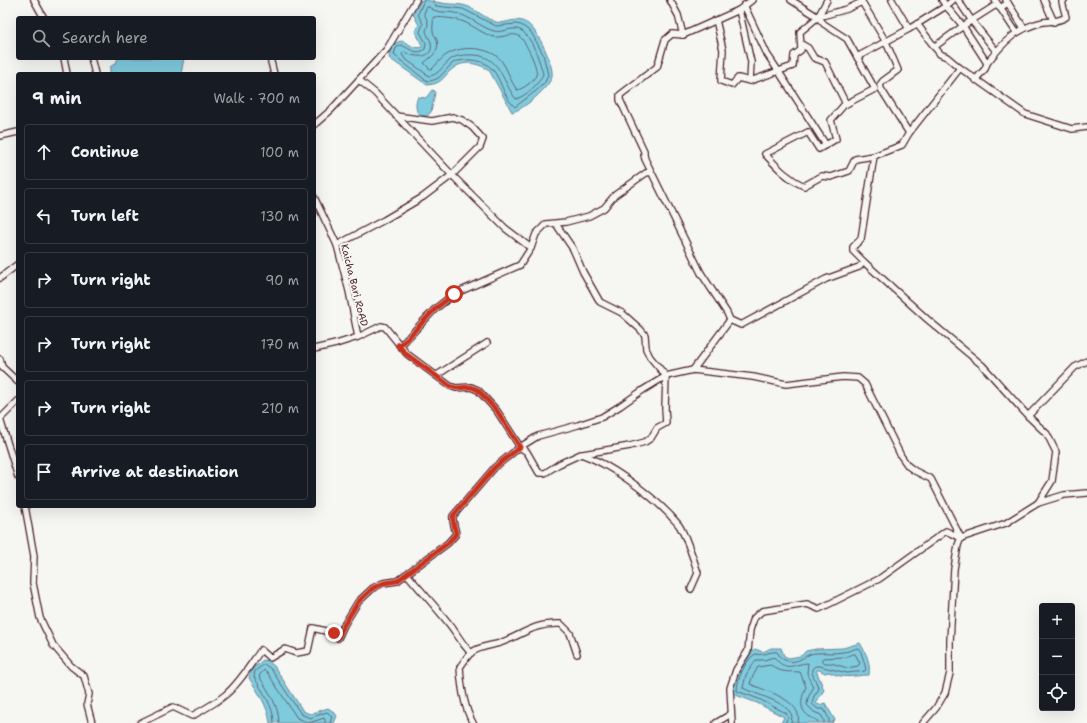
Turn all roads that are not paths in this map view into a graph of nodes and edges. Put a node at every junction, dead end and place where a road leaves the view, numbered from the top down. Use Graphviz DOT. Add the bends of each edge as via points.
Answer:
graph roads {
  1 [pos="34,0"];
  2 [pos="416,0"];
  3 [pos="670,0"];
  4 [pos="750,0"];
  5 [pos="791,0"];
  6 [pos="827,0"];
  7 [pos="892,0"];
  8 [pos="942,0"];
  9 [pos="953,0"];
  10 [pos="958,0"];
  11 [pos="995,0"];
  12 [pos="1044,0"];
  13 [pos="1064,0"];
  14 [pos="1007,2"];
  15 [pos="854,3"];
  16 [pos="744,5"];
  17 [pos="946,6"];
  18 [pos="1000,8"];
  19 [pos="739,10"];
  20 [pos="43,16"];
  21 [pos="818,17"];
  22 [pos="716,20"];
  23 [pos="972,21"];
  24 [pos="1054,22"];
  25 [pos="917,24"];
  26 [pos="963,26"];
  27 [pos="1024,28"];
  28 [pos="909,29"];
  29 [pos="1016,32"];
  30 [pos="683,35"];
  31 [pos="886,42"];
  32 [pos="801,44"];
  33 [pos="934,47"];
  34 [pos="996,51"];
  35 [pos="857,57"];
  36 [pos="64,60"];
  37 [pos="92,60"];
  38 [pos="270,60"];
  39 [pos="987,63"];
  40 [pos="960,68"];
  41 [pos="67,72"];
  42 [pos="94,72"];
  43 [pos="274,72"];
  44 [pos="779,72"];
  45 [pos="359,80"];
  46 [pos="975,80"];
  47 [pos="750,81"];
  48 [pos="878,89"];
  49 [pos="846,104"];
  50 [pos="396,116"];
  51 [pos="316,123"];
  52 [pos="1087,127"];
  53 [pos="16,132"];
  54 [pos="908,133"];
  55 [pos="0,136"];
  56 [pos="826,145"];
  57 [pos="874,156"];
  58 [pos="651,172"];
  59 [pos="452,175"];
  60 [pos="316,200"];
  61 [pos="556,224"];
  62 [pos="336,245"];
  63 [pos="531,248"];
  64 [pos="864,262"];
  65 [pos="16,266"];
  66 [pos="0,278"];
  67 [pos="730,320"];
  68 [pos="358,337"];
  69 [pos="487,343"];
  70 [pos="398,345"];
  71 [pos="316,349"];
  72 [pos="0,359"];
  73 [pos="1087,361"];
  74 [pos="693,370"];
  75 [pos="437,375"];
  76 [pos="666,376"];
  77 [pos="16,380"];
  78 [pos="16,403"];
  79 [pos="1028,416"];
  80 [pos="0,419"];
  81 [pos="520,447"];
  82 [pos="581,454"];
  83 [pos="16,471"];
  84 [pos="1087,493"];
  85 [pos="1038,503"];
  86 [pos="25,508"];
  87 [pos="962,538"];
  88 [pos="407,574"];
  89 [pos="691,589"];
  90 [pos="471,653"];
  91 [pos="577,654"];
  92 [pos="731,714"];
  93 [pos="92,723"];
  94 [pos="140,723"];
  95 [pos="473,723"];
  96 [pos="716,723"];
  97 [pos="732,723"];
  98 [pos="923,723"];
  1 -- 20 [label="street"];
  2 -- 45 [label="street" via="387,49"];
  3 -- 30 [label="street" via="678,15"];
  4 -- 16 [label="street"];
  5 -- 21 [label="street"];
  6 -- 21 [label="street"];
  7 -- 28 [label="street"];
  8 -- 17 [label="street"];
  9 -- 17 [label="street"];
  10 -- 23 [label="street"];
  11 -- 18 [label="street"];
  12 -- 24 [label="street"];
  13 -- 24 [label="street" via="1062,2 1066,17"];
  14 -- 18 [label="street"];
  14 -- 27 [label="street"];
  15 -- 21 [label="street" via="847,9"];
  15 -- 31 [label="street" via="862,2"];
  16 -- 19 [label="street"];
  16 -- 44 [label="street" via="766,54"];
  17 -- 25 [label="street"];
  17 -- 26 [label="street"];
  18 -- 23 [label="street" via="996,5"];
  18 -- 29 [label="street"];
  19 -- 22 [label="street"];
  19 -- 47 [label="street" via="751,62"];
  21 -- 32 [label="street" via="800,32"];
  21 -- 35 [label="street" via="847,40"];
  22 -- 30 [label="street"];
  22 -- 47 [label="street" via="723,50 721,81 732,85 738,78"];
  23 -- 26 [label="street"];
  23 -- 34 [label="street"];
  24 -- 27 [label="street" via="1043,22"];
  25 -- 28 [label="street"];
  25 -- 33 [label="street"];
  26 -- 33 [label="street"];
  26 -- 39 [label="street"];
  27 -- 29 [label="street"];
  28 -- 31 [label="street"];
  29 -- 34 [label="street"];
  30 -- 58 [label="street" via="672,34 665,40 657,67 620,95"];
  31 -- 35 [label="street"];
  31 -- 48 [label="street" via="898,70 883,81"];
  32 -- 44 [label="street" via="801,50 794,55 793,66"];
  32 -- 49 [label="street" via="808,48 814,58 825,62"];
  33 -- 40 [label="street"];
  34 -- 39 [label="street"];
  35 -- 48 [label="street"];
  36 -- 41 [label="street"];
  37 -- 42 [label="street"];
  38 -- 43 [label="street"];
  39 -- 46 [label="street" via="986,69"];
  40 -- 46 [label="street"];
  40 -- 54 [label="street"];
  44 -- 47 [label="street"];
  44 -- 56 [label="street"];
  45 -- 50 [label="street"];
  45 -- 51 [label="street"];
  46 -- 52 [label="street" via="1025,114 1072,129"];
  48 -- 49 [label="street"];
  48 -- 54 [label="street"];
  49 -- 56 [label="street" via="831,120 836,139"];
  50 -- 59 [label="street"];
  50 -- 59 [label="street" via="432,121 453,117 472,127 483,139 480,147"];
  53 -- 55 [label="street"];
  54 -- 57 [label="street" via="902,145"];
  56 -- 57 [label="street" via="818,149 808,132 765,154 791,180 804,186 822,176 831,177 849,171 855,159"];
  57 -- 64 [label="street" via="862,239 853,247 853,251"];
  58 -- 61 [label="street" via="615,194 604,208 589,216"];
  58 -- 67 [label="street" via="701,273"];
  59 -- 62 [label="street" via="423,197"];
  59 -- 63 [label="street" via="505,228"];
  60 -- 62 [label="street, Kaicha Bari RoAD"];
  61 -- 63 [label="street" via="546,224 536,234"];
  61 -- 76 [label="street" via="573,249 600,302 622,313 640,329 645,335 646,349 650,357"];
  62 -- 68 [label="street, Kaicha Bari RoAD"];
  63 -- 70 [label="street" via="520,265 454,294"];
  64 -- 67 [label="street" via="859,267 826,279 741,324"];
  64 -- 79 [label="street" via="982,365"];
  65 -- 66 [label="street"];
  67 -- 74 [label="street"];
  68 -- 70 [label="street" via="381,326 389,330"];
  68 -- 71 [label="street, Kaicha Bari RoAD"];
  69 -- 75 [label="street"];
  70 -- 75 [label="street" via="406,354"];
  72 -- 77 [label="street" via="2,367"];
  73 -- 79 [label="street" via="1075,367"];
  74 -- 76 [label="street"];
  74 -- 87 [label="street" via="753,377 786,384 843,377 858,378 865,384 908,466 932,479"];
  75 -- 81 [label="street" via="450,386 478,390 497,411"];
  76 -- 81 [label="street" via="602,417 538,436"];
  76 -- 82 [label="street" via="666,423 657,428 651,438 630,446"];
  78 -- 80 [label="street"];
  79 -- 85 [label="street" via="1047,434 1056,452 1052,481"];
  80 -- 83 [label="street"];
  81 -- 82 [label="street" via="527,452 538,474 545,473"];
  81 -- 88 [label="street" via="495,467 453,516 456,534 448,543"];
  82 -- 89 [label="street" via="620,474 660,505 680,526 698,573"];
  84 -- 85 [label="street" via="1064,495"];
  85 -- 87 [label="street" via="1006,522"];
  86 -- 93 [label="street" via="34,556 33,582 40,618 53,645 71,666 84,676"];
  87 -- 92 [label="street" via="946,531 878,579 819,609 806,604 762,611 754,618 748,651 736,670 730,688"];
  87 -- 98 [label="street" via="958,544 954,569 950,673 946,693"];
  88 -- 90 [label="street"];
  88 -- 94 [label="street" via="397,581 373,588 358,602 338,638 334,633 313,628 308,651 296,653 285,649 270,658 261,650 225,696 202,711 192,716 173,707"];
  90 -- 91 [label="street" via="548,623 561,624 570,633"];
  90 -- 95 [label="street" via="460,667 461,686"];
  92 -- 96 [label="street"];
  92 -- 97 [label="street"];
}
